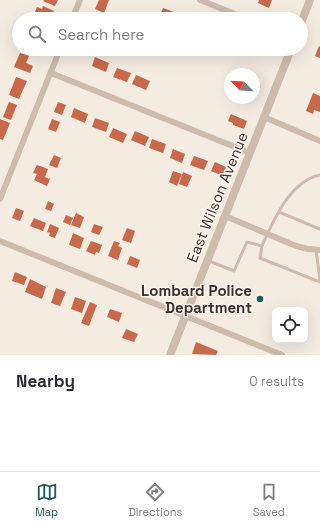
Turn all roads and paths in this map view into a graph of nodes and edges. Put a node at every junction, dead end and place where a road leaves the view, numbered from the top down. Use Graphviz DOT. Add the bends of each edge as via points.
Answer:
graph roads {
  1 [pos="80,0"];
  2 [pos="200,0"];
  3 [pos="310,0"];
  4 [pos="75,12"];
  5 [pos="230,12"];
  6 [pos="305,12"];
  7 [pos="57,56"];
  8 [pos="288,56"];
  9 [pos="51,73"];
  10 [pos="264,117"];
  11 [pos="320,141"];
  12 [pos="250,153"];
  13 [pos="320,175"];
  14 [pos="0,199"];
  15 [pos="279,212"];
  16 [pos="225,216"];
  17 [pos="320,229"];
  18 [pos="267,234"];
  19 [pos="0,241"];
  20 [pos="262,246"];
  21 [pos="318,250"];
  22 [pos="207,260"];
  23 [pos="320,281"];
  24 [pos="185,316"];
  25 [pos="170,355"];
  26 [pos="282,355"];
  1 -- 4 [label="street"];
  2 -- 5 [label="street"];
  3 -- 6 [label="street"];
  7 -- 9 [label="street"];
  8 -- 10 [label="street, East Wilson Avenue"];
  9 -- 12 [label="street"];
  9 -- 14 [label="street"];
  10 -- 11 [label="street"];
  10 -- 12 [label="street, East Wilson Avenue"];
  12 -- 16 [label="street, East Wilson Avenue"];
  13 -- 15 [label="lane" via="314,176 293,190"];
  15 -- 17 [label="lane"];
  15 -- 18 [label="lane"];
  16 -- 18 [label="street"];
  16 -- 22 [label="street, East Wilson Avenue"];
  18 -- 20 [label="lane"];
  18 -- 21 [label="street" via="296,246"];
  19 -- 24 [label="street"];
  20 -- 22 [label="lane" via="247,242 234,271"];
  20 -- 23 [label="lane" via="260,258"];
  21 -- 23 [label="lane"];
  22 -- 24 [label="street, East Wilson Avenue"];
  24 -- 25 [label="street, East Wilson Avenue"];
  24 -- 26 [label="street"];
}
